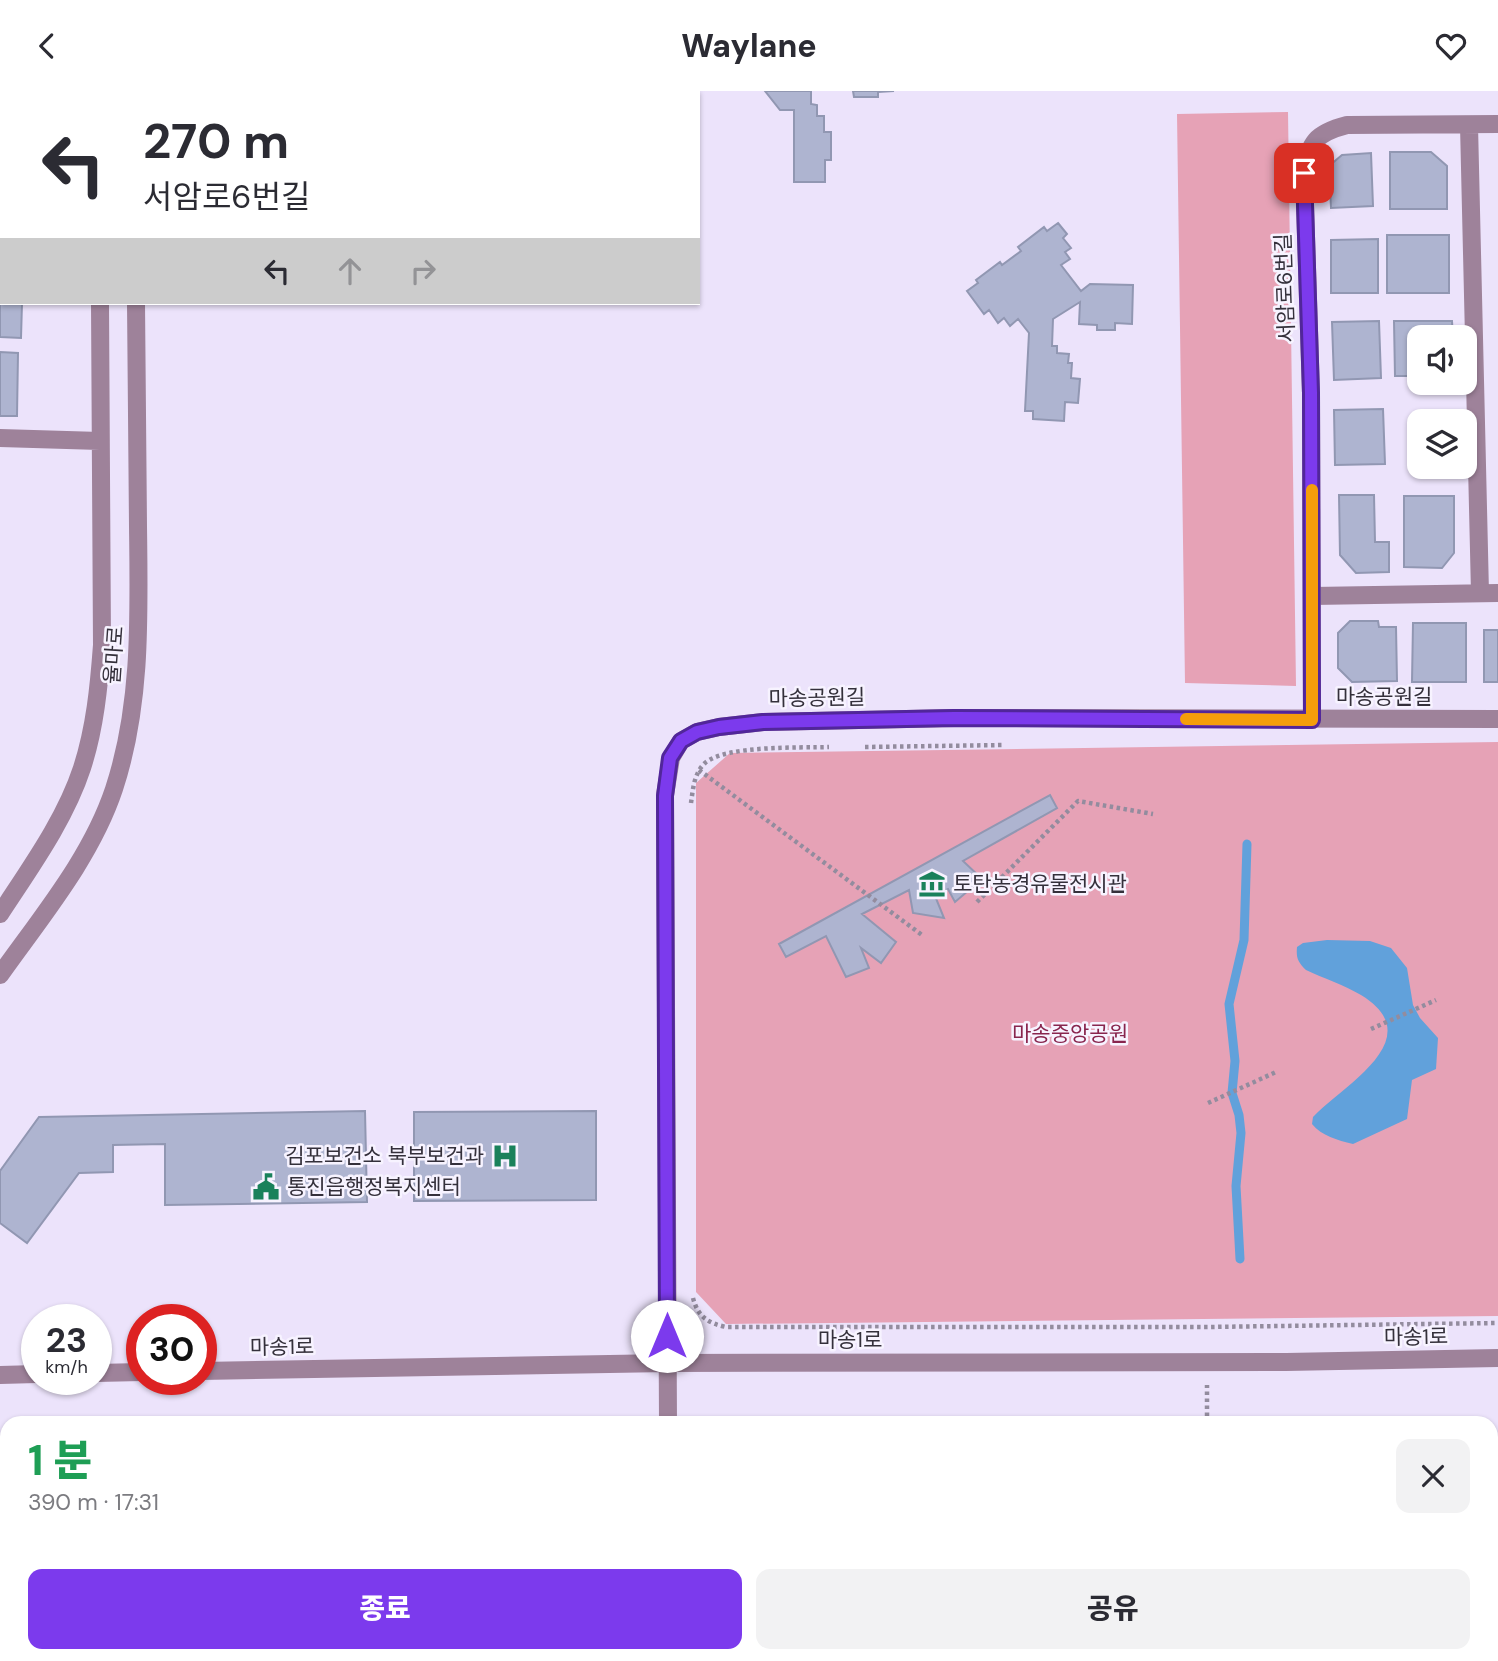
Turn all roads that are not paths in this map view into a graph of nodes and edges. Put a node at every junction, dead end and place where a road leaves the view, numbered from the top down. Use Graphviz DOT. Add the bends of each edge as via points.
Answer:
graph roads {
  1 [pos="1498,124"];
  2 [pos="1469,125"];
  3 [pos="100,305"];
  4 [pos="136,305"];
  5 [pos="0,437"];
  6 [pos="100,441"];
  7 [pos="1489,593"];
  8 [pos="1312,596"];
  9 [pos="1498,719"];
  10 [pos="1312,720"];
  11 [pos="0,914"];
  12 [pos="0,975"];
  13 [pos="1498,1358"];
  14 [pos="667,1363"];
  15 [pos="217,1371"];
  16 [pos="21,1374"];
  17 [pos="0,1375"];
  18 [pos="668,1416"];
  1 -- 2 [label="street, 서암로6번길"];
  2 -- 7 [label="street"];
  2 -- 8 [label="street, 서암로6번길" via="1347,125 1315,138 1307,154"];
  3 -- 6 [label="street, 율마로"];
  4 -- 12 [label="street, 율마로" via="139,637 132,715 114,790 93,836"];
  5 -- 6 [label="street"];
  6 -- 11 [label="street, 율마로" via="102,645 93,725 64,810"];
  7 -- 8 [label="street"];
  8 -- 10 [label="street, 서암로6번길"];
  9 -- 10 [label="street, 마송공원길"];
  10 -- 14 [label="street, 마송공원길" via="763,722 708,729 681,741 670,758 665,796"];
  13 -- 14 [label="street, 마송1로"];
  14 -- 15 [label="street, 마송1로"];
  14 -- 18 [label="street, 마송공원길"];
  16 -- 17 [label="street"];
}
